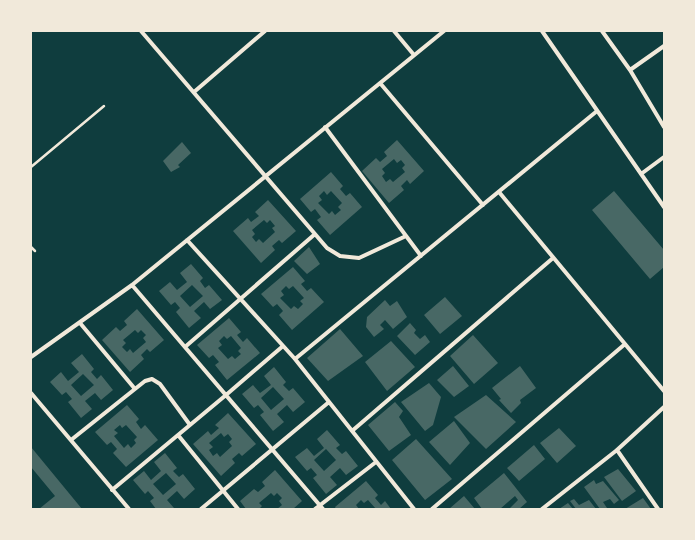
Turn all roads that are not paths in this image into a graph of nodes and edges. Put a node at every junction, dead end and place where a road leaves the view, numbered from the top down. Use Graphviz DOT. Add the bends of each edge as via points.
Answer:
graph roads {
  1 [pos="141,31"];
  2 [pos="265,31"];
  3 [pos="394,31"];
  4 [pos="444,31"];
  5 [pos="542,31"];
  6 [pos="602,31"];
  7 [pos="664,46"];
  8 [pos="414,55"];
  9 [pos="630,70"];
  10 [pos="380,83"];
  11 [pos="194,92"];
  12 [pos="104,106"];
  13 [pos="598,111"];
  14 [pos="325,127"];
  15 [pos="664,127"];
  16 [pos="664,157"];
  17 [pos="31,167"];
  18 [pos="641,174"];
  19 [pos="266,176"];
  20 [pos="499,192"];
  21 [pos="483,205"];
  22 [pos="664,207"];
  23 [pos="315,234"];
  24 [pos="406,236"];
  25 [pos="188,240"];
  26 [pos="31,247"];
  27 [pos="35,251"];
  28 [pos="421,256"];
  29 [pos="553,258"];
  30 [pos="132,285"];
  31 [pos="240,299"];
  32 [pos="80,323"];
  33 [pos="625,344"];
  34 [pos="283,346"];
  35 [pos="185,347"];
  36 [pos="31,358"];
  37 [pos="295,360"];
  38 [pos="135,389"];
  39 [pos="664,391"];
  40 [pos="31,393"];
  41 [pos="226,396"];
  42 [pos="329,402"];
  43 [pos="664,407"];
  44 [pos="190,425"];
  45 [pos="352,431"];
  46 [pos="178,435"];
  47 [pos="70,440"];
  48 [pos="273,450"];
  49 [pos="616,450"];
  50 [pos="376,462"];
  51 [pos="112,490"];
  52 [pos="223,491"];
  53 [pos="321,507"];
  54 [pos="128,509"];
  55 [pos="201,509"];
  56 [pos="238,509"];
  57 [pos="315,509"];
  58 [pos="414,509"];
  59 [pos="432,509"];
  60 [pos="542,509"];
  61 [pos="658,509"];
  1 -- 11 [label="street"];
  2 -- 11 [label="street"];
  3 -- 8 [label="street"];
  4 -- 8 [label="street"];
  5 -- 13 [label="street"];
  6 -- 9 [label="street"];
  7 -- 9 [label="street"];
  8 -- 10 [label="street"];
  9 -- 15 [label="street"];
  10 -- 14 [label="street"];
  10 -- 21 [label="street"];
  11 -- 19 [label="street"];
  12 -- 17 [label="lane"];
  13 -- 18 [label="street"];
  13 -- 20 [label="street"];
  14 -- 19 [label="street"];
  14 -- 24 [label="street"];
  16 -- 18 [label="street"];
  18 -- 22 [label="street"];
  19 -- 23 [label="street"];
  19 -- 25 [label="street"];
  20 -- 21 [label="street"];
  20 -- 29 [label="street"];
  21 -- 28 [label="street"];
  23 -- 24 [label="street" via="327,248 340,256 359,258"];
  23 -- 31 [label="street"];
  24 -- 28 [label="street"];
  25 -- 30 [label="street"];
  25 -- 31 [label="street"];
  26 -- 27 [label="lane"];
  28 -- 37 [label="street"];
  29 -- 33 [label="street"];
  29 -- 45 [label="street"];
  30 -- 32 [label="street"];
  30 -- 35 [label="street"];
  31 -- 34 [label="street"];
  31 -- 35 [label="street"];
  32 -- 36 [label="street"];
  32 -- 38 [label="street"];
  33 -- 39 [label="street"];
  33 -- 59 [label="street"];
  34 -- 37 [label="street"];
  34 -- 41 [label="street"];
  35 -- 41 [label="street"];
  37 -- 42 [label="street"];
  38 -- 44 [label="street" via="152,379 160,384"];
  38 -- 47 [label="street"];
  40 -- 47 [label="street"];
  41 -- 44 [label="street"];
  41 -- 48 [label="street"];
  42 -- 45 [label="street"];
  42 -- 48 [label="street"];
  43 -- 49 [label="street"];
  44 -- 46 [label="street"];
  45 -- 50 [label="street"];
  46 -- 51 [label="street"];
  46 -- 52 [label="street"];
  47 -- 51 [label="street"];
  48 -- 52 [label="street"];
  48 -- 53 [label="street"];
  49 -- 60 [label="street"];
  49 -- 61 [label="street"];
  50 -- 53 [label="street"];
  50 -- 58 [label="street"];
  51 -- 54 [label="street"];
  52 -- 55 [label="street"];
  52 -- 56 [label="street"];
  53 -- 57 [label="street"];
}
